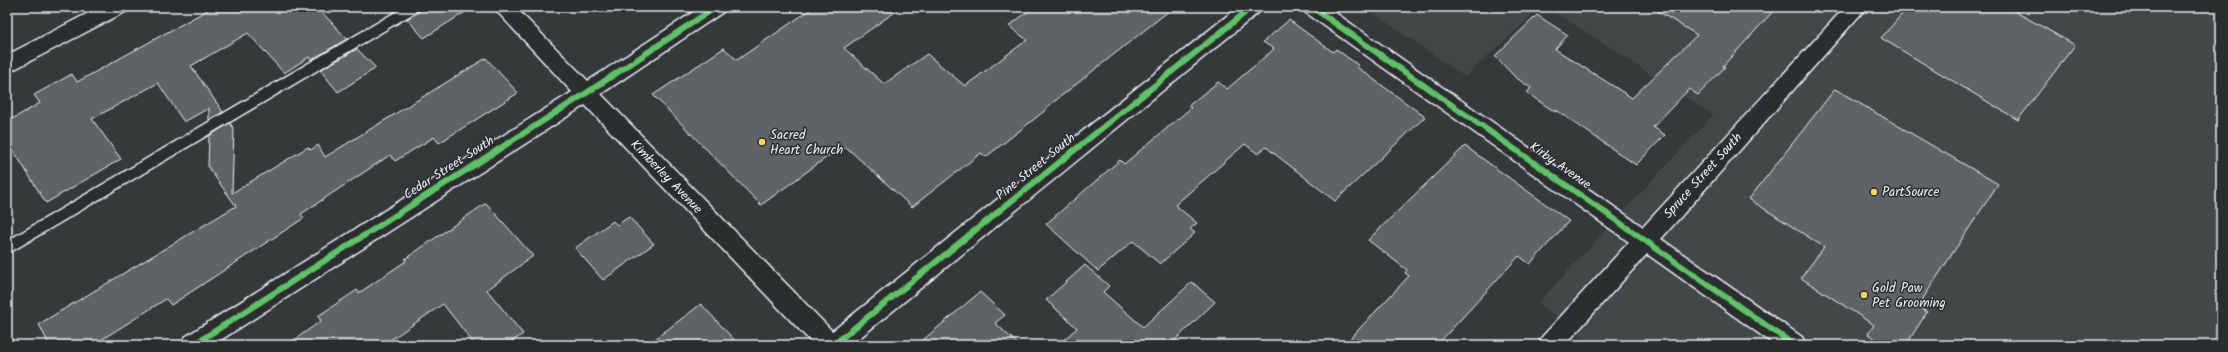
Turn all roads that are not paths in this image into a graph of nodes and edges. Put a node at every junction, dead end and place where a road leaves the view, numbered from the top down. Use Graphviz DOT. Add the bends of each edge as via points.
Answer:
graph roads {
  1 [pos="118,7"];
  2 [pos="414,7"];
  3 [pos="503,7"];
  4 [pos="716,7"];
  5 [pos="1252,7"];
  6 [pos="1312,7"];
  7 [pos="1857,7"];
  8 [pos="7,65"];
  9 [pos="585,94"];
  10 [pos="1645,239"];
  11 [pos="7,248"];
  12 [pos="193,345"];
  13 [pos="830,345"];
  14 [pos="833,345"];
  15 [pos="1550,345"];
  16 [pos="1794,345"];
  1 -- 8 [label="street"];
  2 -- 11 [label="lane"];
  3 -- 9 [label="street, Kimberley Avenue"];
  4 -- 9 [label="street, Cedar Street South"];
  5 -- 14 [label="street, Pine Street South"];
  6 -- 10 [label="street, Kirby Avenue"];
  7 -- 10 [label="street, Spruce Street South"];
  9 -- 12 [label="street, Cedar Street South"];
  9 -- 13 [label="street, Kimberley Avenue"];
  10 -- 15 [label="street, Spruce Street South"];
  10 -- 16 [label="street, Kirby Avenue"];
}
